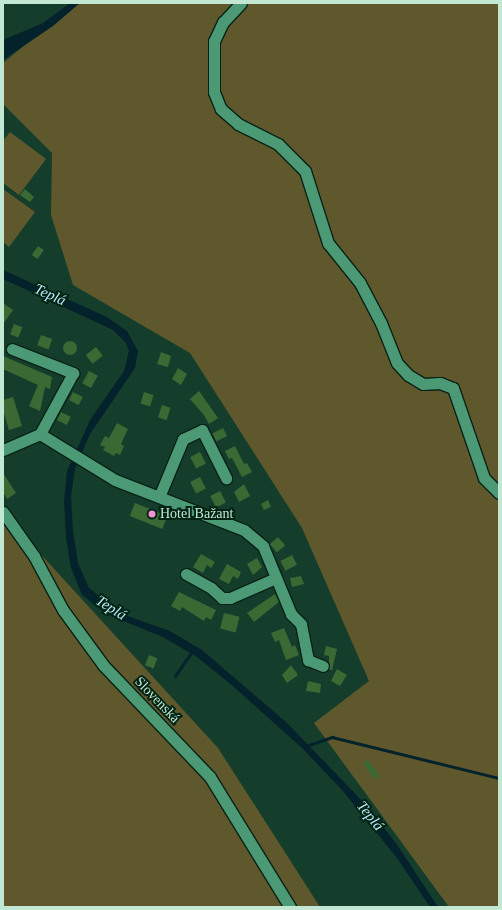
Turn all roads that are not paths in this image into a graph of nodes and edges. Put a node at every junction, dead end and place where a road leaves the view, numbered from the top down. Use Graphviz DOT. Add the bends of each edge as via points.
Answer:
graph roads {
  1 [pos="241,3"];
  2 [pos="12,349"];
  3 [pos="40,434"];
  4 [pos="3,450"];
  5 [pos="226,478"];
  6 [pos="499,493"];
  7 [pos="159,497"];
  8 [pos="3,512"];
  9 [pos="186,574"];
  10 [pos="276,578"];
  11 [pos="323,666"];
  12 [pos="290,907"];
  1 -- 6 [label="street" via="223,22 214,41 214,92 221,109 238,124 278,144 305,171 328,243 360,283 381,323 397,363 408,375 423,384 440,383 453,388 484,478"];
  2 -- 3 [label="street" via="73,373"];
  3 -- 4 [label="street"];
  3 -- 7 [label="street" via="59,443 115,480"];
  5 -- 7 [label="street" via="202,430 183,439"];
  7 -- 10 [label="street" via="244,530 263,546"];
  8 -- 12 [label="street, Slovenská" via="34,556 63,610 104,666 210,777"];
  9 -- 10 [label="street" via="211,588 222,598 230,598"];
  10 -- 11 [label="street" via="291,614 301,624 308,660"];
}
